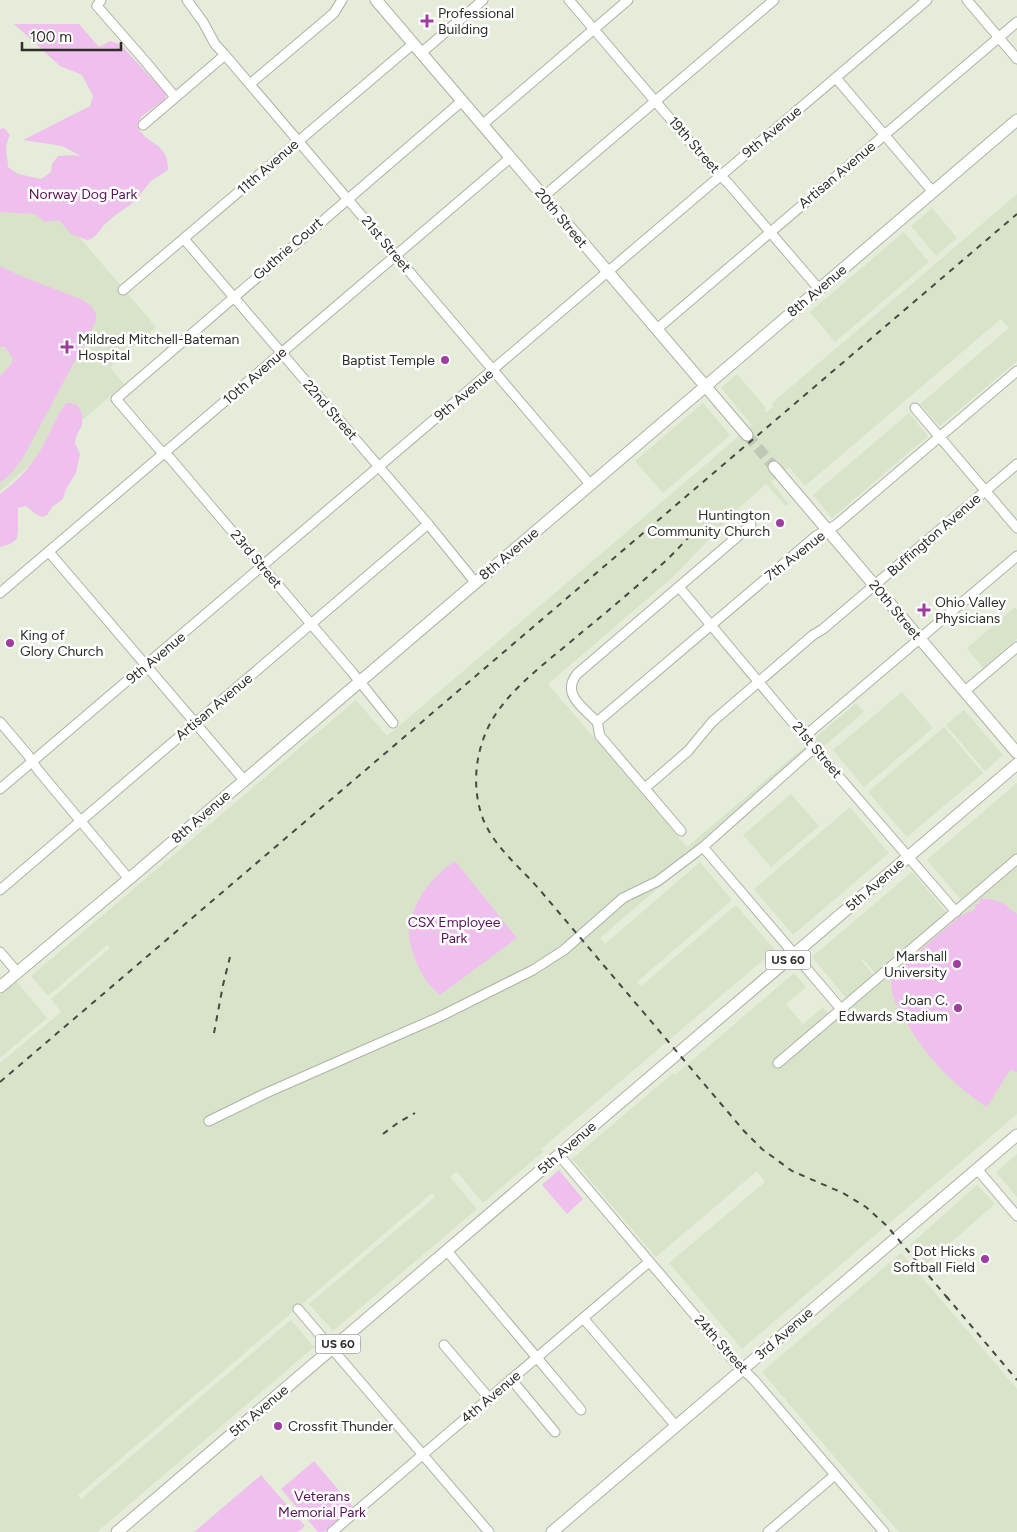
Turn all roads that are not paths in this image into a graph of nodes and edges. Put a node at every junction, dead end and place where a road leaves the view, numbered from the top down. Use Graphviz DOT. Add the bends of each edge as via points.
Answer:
graph roads {
  1 [pos="101,0"];
  2 [pos="187,0"];
  3 [pos="342,0"];
  4 [pos="376,0"];
  5 [pos="483,0"];
  6 [pos="569,0"];
  7 [pos="628,0"];
  8 [pos="774,0"];
  9 [pos="927,0"];
  10 [pos="967,0"];
  11 [pos="1017,22"];
  12 [pos="594,29"];
  13 [pos="999,37"];
  14 [pos="417,48"];
  15 [pos="225,55"];
  16 [pos="1017,59"];
  17 [pos="836,78"];
  18 [pos="250,84"];
  19 [pos="175,98"];
  20 [pos="462,101"];
  21 [pos="656,101"];
  22 [pos="1017,120"];
  23 [pos="143,125"];
  24 [pos="482,125"];
  25 [pos="884,135"];
  26 [pos="298,141"];
  27 [pos="510,158"];
  28 [pos="721,176"];
  29 [pos="933,192"];
  30 [pos="543,197"];
  31 [pos="348,198"];
  32 [pos="770,232"];
  33 [pos="184,239"];
  34 [pos="396,256"];
  35 [pos="608,272"];
  36 [pos="819,289"];
  37 [pos="124,290"];
  38 [pos="233,296"];
  39 [pos="657,329"];
  40 [pos="281,353"];
  41 [pos="493,370"];
  42 [pos="1017,371"];
  43 [pos="705,386"];
  44 [pos="116,399"];
  45 [pos="915,408"];
  46 [pos="746,435"];
  47 [pos="940,437"];
  48 [pos="164,454"];
  49 [pos="1017,464"];
  50 [pos="379,467"];
  51 [pos="774,467"];
  52 [pos="590,484"];
  53 [pos="985,491"];
  54 [pos="428,524"];
  55 [pos="751,525"];
  56 [pos="1017,528"];
  57 [pos="827,530"];
  58 [pos="49,552"];
  59 [pos="1017,556"];
  60 [pos="262,567"];
  61 [pos="475,582"];
  62 [pos="875,586"];
  63 [pos="679,587"];
  64 [pos="0,593"];
  65 [pos="311,624"];
  66 [pos="711,626"];
  67 [pos="920,638"];
  68 [pos="1017,647"];
  69 [pos="146,666"];
  70 [pos="359,682"];
  71 [pos="759,682"];
  72 [pos="965,692"];
  73 [pos="0,722"];
  74 [pos="597,722"];
  75 [pos="195,723"];
  76 [pos="393,723"];
  77 [pos="805,736"];
  78 [pos="814,748"];
  79 [pos="1017,753"];
  80 [pos="32,762"];
  81 [pos="1017,764"];
  82 [pos="244,780"];
  83 [pos="645,788"];
  84 [pos="0,789"];
  85 [pos="81,821"];
  86 [pos="681,831"];
  87 [pos="703,847"];
  88 [pos="908,857"];
  89 [pos="1017,859"];
  90 [pos="129,878"];
  91 [pos="0,890"];
  92 [pos="956,912"];
  93 [pos="0,952"];
  94 [pos="794,954"];
  95 [pos="17,972"];
  96 [pos="0,987"];
  97 [pos="841,1009"];
  98 [pos="778,1063"];
  99 [pos="209,1121"];
  100 [pos="1017,1135"];
  101 [pos="559,1155"];
  102 [pos="977,1169"];
  103 [pos="1017,1216"];
  104 [pos="447,1251"];
  105 [pos="650,1262"];
  106 [pos="298,1309"];
  107 [pos="583,1318"];
  108 [pos="444,1345"];
  109 [pos="332,1348"];
  110 [pos="537,1357"];
  111 [pos="743,1369"];
  112 [pos="511,1380"];
  113 [pos="489,1398"];
  114 [pos="581,1410"];
  115 [pos="676,1426"];
  116 [pos="555,1432"];
  117 [pos="423,1455"];
  118 [pos="835,1475"];
  119 [pos="117,1532"];
  120 [pos="332,1532"];
  121 [pos="489,1532"];
  122 [pos="552,1532"];
  123 [pos="768,1532"];
  124 [pos="884,1532"];
  1 -- 19 [label="street" via="97,6"];
  2 -- 15 [label="street, 21st Street"];
  3 -- 18 [label="street" via="334,13"];
  4 -- 14 [label="main road, 20th Street"];
  5 -- 14 [label="street, 11th Avenue"];
  6 -- 12 [label="street, 19th Street"];
  7 -- 12 [label="street"];
  8 -- 21 [label="street"];
  9 -- 17 [label="street, 9th Avenue"];
  10 -- 13 [label="street"];
  11 -- 13 [label="street, Artisan Avenue"];
  12 -- 21 [label="street, 19th Street"];
  12 -- 24 [label="street"];
  13 -- 16 [label="street"];
  13 -- 25 [label="street, Artisan Avenue"];
  14 -- 20 [label="main road, 20th Street"];
  14 -- 26 [label="street, 11th Avenue"];
  15 -- 18 [label="street, 21st Street"];
  15 -- 19 [label="street"];
  17 -- 25 [label="street"];
  17 -- 28 [label="street, 9th Avenue"];
  18 -- 26 [label="street, 21st Street"];
  19 -- 23 [label="street"];
  20 -- 24 [label="main road, 20th Street"];
  20 -- 31 [label="street, Guthrie Court"];
  21 -- 28 [label="street, 19th Street"];
  21 -- 30 [label="street"];
  22 -- 29 [label="main road, 8th Avenue"];
  24 -- 27 [label="main road, 20th Street"];
  25 -- 29 [label="street"];
  25 -- 32 [label="street, Artisan Avenue"];
  26 -- 31 [label="street, 21st Street"];
  26 -- 33 [label="street, 11th Avenue"];
  27 -- 30 [label="main road, 20th Street"];
  27 -- 34 [label="street, 10th Avenue"];
  28 -- 32 [label="street, 19th Street"];
  28 -- 35 [label="street, 9th Avenue"];
  29 -- 36 [label="main road, 8th Avenue"];
  30 -- 35 [label="main road, 20th Street"];
  31 -- 34 [label="street, 21st Street"];
  31 -- 38 [label="street, Guthrie Court"];
  32 -- 36 [label="street, 19th Street"];
  32 -- 39 [label="street, Artisan Avenue"];
  33 -- 37 [label="street, 11th Avenue"];
  33 -- 38 [label="street, 22nd Street"];
  34 -- 40 [label="street, 10th Avenue"];
  34 -- 41 [label="street, 21st Street"];
  35 -- 39 [label="main road, 20th Street"];
  35 -- 41 [label="street, 9th Avenue"];
  36 -- 43 [label="main road, 8th Avenue"];
  38 -- 40 [label="street, 22nd Street"];
  38 -- 44 [label="street, Guthrie Court"];
  39 -- 43 [label="main road, 20th Street"];
  40 -- 48 [label="street, 10th Avenue"];
  40 -- 50 [label="street, 22nd Street"];
  41 -- 50 [label="street, 9th Avenue"];
  41 -- 52 [label="street, 21st Street"];
  42 -- 47 [label="street, 7th Avenue"];
  43 -- 46 [label="main road, 20th Street"];
  43 -- 52 [label="main road, 8th Avenue"];
  44 -- 48 [label="street, 23rd Street"];
  45 -- 47 [label="street"];
  47 -- 53 [label="street"];
  47 -- 57 [label="street, 7th Avenue"];
  48 -- 58 [label="street, 10th Avenue"];
  48 -- 60 [label="street, 23rd Street"];
  49 -- 53 [label="street, Buffington Avenue"];
  50 -- 54 [label="street, 22nd Street"];
  50 -- 60 [label="street, 9th Avenue"];
  51 -- 57 [label="main road, 20th Street"];
  52 -- 61 [label="main road, 8th Avenue"];
  53 -- 56 [label="street"];
  53 -- 62 [label="street, Buffington Avenue"];
  54 -- 61 [label="street, 22nd Street"];
  54 -- 65 [label="street, Artisan Avenue"];
  55 -- 63 [label="street"];
  57 -- 62 [label="main road, 20th Street"];
  57 -- 66 [label="street, 7th Avenue"];
  58 -- 64 [label="street, 10th Avenue"];
  58 -- 69 [label="street"];
  59 -- 67 [label="street"];
  60 -- 65 [label="street, 23rd Street"];
  60 -- 69 [label="street, 9th Avenue"];
  61 -- 70 [label="main road, 8th Avenue"];
  62 -- 67 [label="main road, 20th Street"];
  62 -- 71 [label="street, Buffington Avenue"];
  63 -- 66 [label="street, 21st Street"];
  63 -- 74 [label="street" via="573,680 572,694"];
  65 -- 70 [label="street, 23rd Street"];
  65 -- 75 [label="street, Artisan Avenue"];
  66 -- 71 [label="street, 21st Street"];
  66 -- 74 [label="street, 7th Avenue"];
  67 -- 72 [label="main road, 20th Street"];
  67 -- 77 [label="street"];
  68 -- 72 [label="street"];
  69 -- 75 [label="street"];
  69 -- 80 [label="street, 9th Avenue"];
  70 -- 76 [label="street, 23rd Street"];
  70 -- 82 [label="main road, 8th Avenue"];
  71 -- 77 [label="street, 21st Street"];
  71 -- 83 [label="street, Buffington Avenue" via="712,722 688,751"];
  72 -- 79 [label="main road, 20th Street"];
  73 -- 80 [label="street"];
  74 -- 83 [label="street" via="600,736"];
  75 -- 82 [label="street"];
  75 -- 85 [label="street, Artisan Avenue"];
  77 -- 78 [label="street, 21st Street"];
  78 -- 87 [label="street"];
  78 -- 88 [label="street, 21st Street"];
  80 -- 84 [label="street, 9th Avenue"];
  80 -- 85 [label="street"];
  81 -- 88 [label="main road, 5th Avenue / US 60"];
  82 -- 90 [label="main road, 8th Avenue"];
  83 -- 86 [label="street"];
  85 -- 90 [label="street"];
  85 -- 91 [label="street, Artisan Avenue"];
  87 -- 94 [label="street"];
  87 -- 99 [label="street" via="658,881 623,898 559,953 533,970 469,1003"];
  88 -- 92 [label="street, 21st Street"];
  88 -- 94 [label="main road, 5th Avenue / US 60"];
  89 -- 92 [label="street"];
  90 -- 95 [label="main road, 8th Avenue"];
  92 -- 97 [label="street"];
  93 -- 95 [label="street"];
  94 -- 97 [label="street"];
  94 -- 101 [label="main road, 5th Avenue / US 60"];
  95 -- 96 [label="main road, 8th Avenue"];
  97 -- 98 [label="street"];
  100 -- 102 [label="main road, 3rd Avenue"];
  101 -- 104 [label="main road, 5th Avenue / US 60"];
  101 -- 105 [label="street, 24th Street"];
  102 -- 103 [label="street"];
  102 -- 111 [label="main road, 3rd Avenue"];
  104 -- 109 [label="main road, 5th Avenue / US 60"];
  104 -- 110 [label="street"];
  105 -- 107 [label="street, 4th Avenue"];
  105 -- 111 [label="street, 24th Street"];
  106 -- 109 [label="street"];
  107 -- 110 [label="street, 4th Avenue"];
  107 -- 115 [label="street"];
  108 -- 113 [label="street"];
  109 -- 117 [label="street"];
  109 -- 119 [label="main road, 5th Avenue / US 60"];
  110 -- 112 [label="street, 4th Avenue"];
  110 -- 114 [label="street"];
  111 -- 115 [label="main road, 3rd Avenue"];
  111 -- 118 [label="street, 24th Street"];
  112 -- 113 [label="street, 4th Avenue"];
  112 -- 116 [label="street"];
  113 -- 117 [label="street, 4th Avenue"];
  115 -- 122 [label="main road, 3rd Avenue"];
  117 -- 120 [label="street, 4th Avenue"];
  117 -- 121 [label="street"];
  118 -- 123 [label="street"];
  118 -- 124 [label="street, 24th Street"];
}
